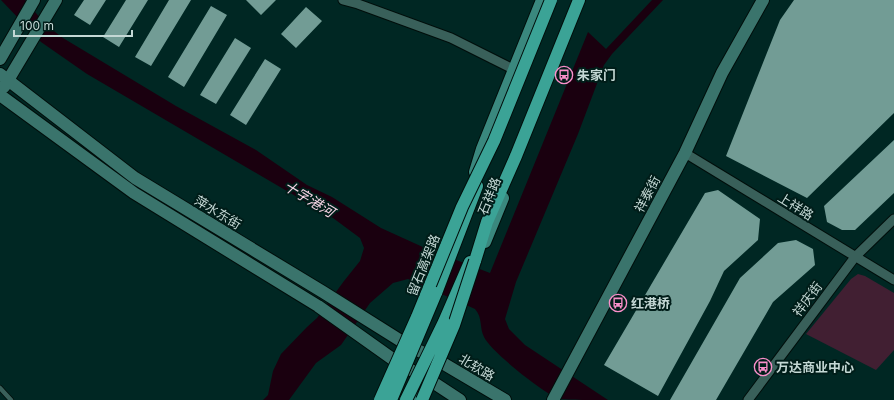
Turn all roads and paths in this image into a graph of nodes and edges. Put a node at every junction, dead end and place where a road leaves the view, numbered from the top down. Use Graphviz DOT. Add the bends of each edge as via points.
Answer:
graph roads {
  1 [pos="34,0"];
  2 [pos="56,0"];
  3 [pos="343,0"];
  4 [pos="542,0"];
  5 [pos="551,0"];
  6 [pos="579,0"];
  7 [pos="585,0"];
  8 [pos="763,0"];
  9 [pos="0,59"];
  10 [pos="513,69"];
  11 [pos="4,77"];
  12 [pos="0,94"];
  13 [pos="494,142"];
  14 [pos="685,153"];
  15 [pos="894,219"];
  16 [pos="487,222"];
  17 [pos="855,257"];
  18 [pos="894,280"];
  19 [pos="409,346"];
  20 [pos="434,358"];
  21 [pos="401,365"];
  22 [pos="425,376"];
  23 [pos="0,388"];
  24 [pos="11,400"];
  25 [pos="380,400"];
  26 [pos="386,400"];
  27 [pos="392,400"];
  28 [pos="406,400"];
  29 [pos="414,400"];
  30 [pos="422,400"];
  31 [pos="460,400"];
  32 [pos="505,400"];
  33 [pos="553,400"];
  34 [pos="748,400"];
  1 -- 9 [label="main road"];
  2 -- 11 [label="main road"];
  3 -- 10 [label="street" via="451,38"];
  4 -- 10 [label="main road, 石祥路"];
  5 -- 13 [label="highway, 留石高架路, bridge"];
  6 -- 16 [label="highway"];
  7 -- 20 [label="main road, 石祥路, bridge" via="458,310"];
  8 -- 14 [label="main road, 祥泰街" via="722,73"];
  10 -- 19 [label="main road, 石祥路" via="482,149 464,210"];
  11 -- 12 [label="main road"];
  11 -- 19 [label="main road, 萍水东街" via="135,178"];
  12 -- 21 [label="main road" via="134,193 318,306"];
  13 -- 25 [label="highway, 留石高架路, bridge" via="462,207"];
  13 -- 27 [label="highway, 留石高架路, bridge"];
  14 -- 17 [label="street, 上祥路"];
  14 -- 33 [label="main road, 祥泰街"];
  15 -- 17 [label="street, 祥庆街"];
  16 -- 28 [label="highway, bridge" via="444,322"];
  16 -- 30 [label="highway, bridge" via="454,325"];
  17 -- 18 [label="street, 上祥路"];
  17 -- 34 [label="street, 祥庆街"];
  19 -- 20 [label="main road, 萍水东街"];
  19 -- 21 [label="main road, 石祥路"];
  20 -- 22 [label="main road, 石祥路"];
  20 -- 32 [label="main road, 北软路"];
  21 -- 22 [label="main road"];
  21 -- 26 [label="main road, 石祥路"];
  22 -- 29 [label="main road, 石祥路"];
  22 -- 31 [label="main road"];
  23 -- 24 [label="lane"];
}
